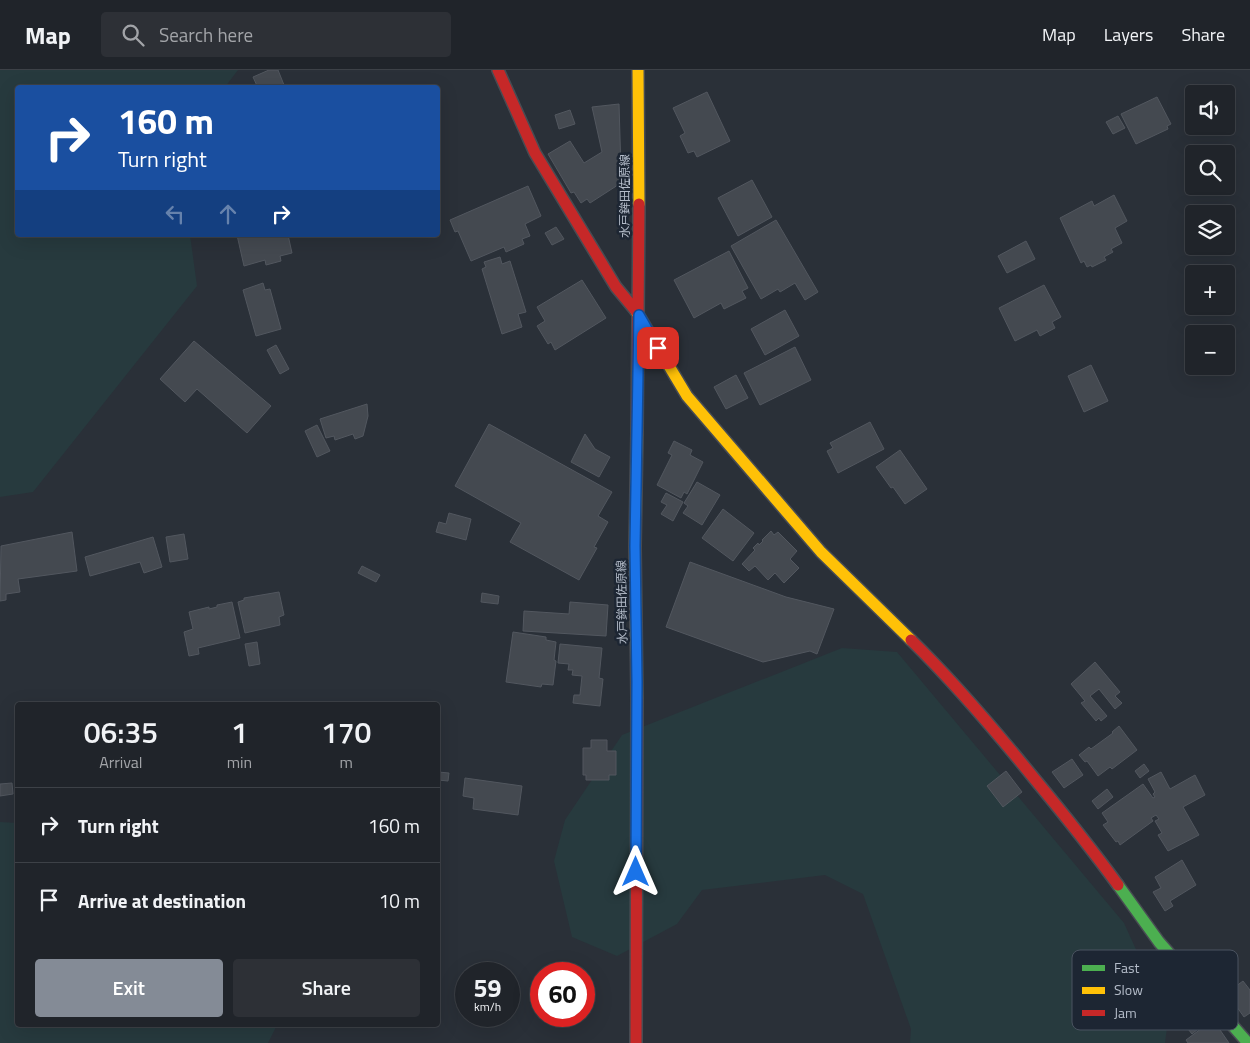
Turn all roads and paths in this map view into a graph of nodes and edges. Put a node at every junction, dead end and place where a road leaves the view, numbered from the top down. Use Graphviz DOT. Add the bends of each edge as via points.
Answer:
graph roads {
  1 [pos="498,70"];
  2 [pos="638,70"];
  3 [pos="639,315"];
  4 [pos="1166,950"];
  5 [pos="1237,1030"];
  6 [pos="636,1043"];
  7 [pos="1248,1043"];
  1 -- 3 [label="street" via="535,153 616,287"];
  2 -- 3 [label="street, 水戸鉾田佐原線"];
  3 -- 4 [label="street" via="686,396 803,532 942,670 993,728 1091,848"];
  3 -- 6 [label="street, 水戸鉾田佐原線" via="635,546"];
  5 -- 7 [label="street"];
}
